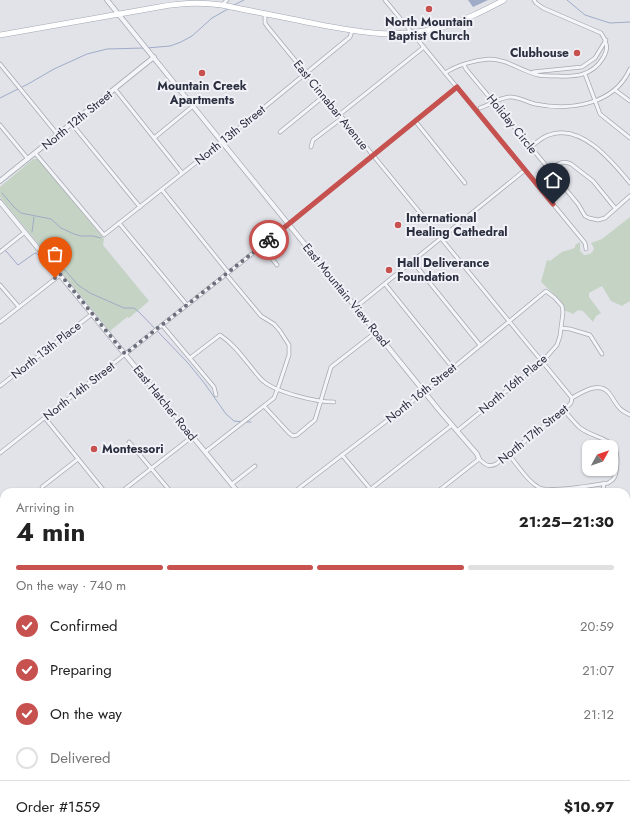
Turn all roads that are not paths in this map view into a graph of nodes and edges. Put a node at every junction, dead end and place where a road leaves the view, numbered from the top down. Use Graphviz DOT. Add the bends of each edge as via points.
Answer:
graph roads {
  1 [pos="107,0"];
  2 [pos="385,0"];
  3 [pos="504,0"];
  4 [pos="534,0"];
  5 [pos="225,3"];
  6 [pos="265,14"];
  7 [pos="119,15"];
  8 [pos="352,31"];
  9 [pos="412,33"];
  10 [pos="0,35"];
  11 [pos="606,40"];
  12 [pos="424,48"];
  13 [pos="154,57"];
  14 [pos="0,64"];
  15 [pos="464,65"];
  16 [pos="630,68"];
  17 [pos="445,73"];
  18 [pos="532,73"];
  19 [pos="306,74"];
  20 [pos="585,74"];
  21 [pos="457,87"];
  22 [pos="115,89"];
  23 [pos="615,90"];
  24 [pos="324,96"];
  25 [pos="595,101"];
  26 [pos="630,101"];
  27 [pos="494,102"];
  28 [pos="193,106"];
  29 [pos="480,108"];
  30 [pos="340,116"];
  31 [pos="416,122"];
  32 [pos="72,124"];
  33 [pos="0,126"];
  34 [pos="280,132"];
  35 [pos="58,135"];
  36 [pos="154,138"];
  37 [pos="630,138"];
  38 [pos="222,142"];
  39 [pos="311,147"];
  40 [pos="531,148"];
  41 [pos="35,153"];
  42 [pos="373,156"];
  43 [pos="28,159"];
  44 [pos="525,170"];
  45 [pos="550,170"];
  46 [pos="182,173"];
  47 [pos="0,181"];
  48 [pos="466,183"];
  49 [pos="630,183"];
  50 [pos="162,190"];
  51 [pos="630,196"];
  52 [pos="0,202"];
  53 [pos="140,207"];
  54 [pos="615,208"];
  55 [pos="120,223"];
  56 [pos="289,224"];
  57 [pos="25,232"];
  58 [pos="441,239"];
  59 [pos="262,246"];
  60 [pos="586,249"];
  61 [pos="0,252"];
  62 [pos="413,262"];
  63 [pos="277,265"];
  64 [pos="227,273"];
  65 [pos="60,274"];
  66 [pos="385,284"];
  67 [pos="0,285"];
  68 [pos="546,291"];
  69 [pos="187,305"];
  70 [pos="18,307"];
  71 [pos="356,308"];
  72 [pos="92,314"];
  73 [pos="0,322"];
  74 [pos="509,322"];
  75 [pos="162,325"];
  76 [pos="561,328"];
  77 [pos="376,332"];
  78 [pos="480,345"];
  79 [pos="125,354"];
  80 [pos="602,354"];
  81 [pos="190,358"];
  82 [pos="542,362"];
  83 [pos="452,367"];
  84 [pos="0,386"];
  85 [pos="278,389"];
  86 [pos="424,391"];
  87 [pos="216,395"];
  88 [pos="572,398"];
  89 [pos="321,401"];
  90 [pos="334,402"];
  91 [pos="264,406"];
  92 [pos="564,410"];
  93 [pos="630,415"];
  94 [pos="44,418"];
  95 [pos="452,425"];
  96 [pos="457,431"];
  97 [pos="193,436"];
  98 [pos="130,442"];
  99 [pos="205,452"];
  100 [pos="0,454"];
  101 [pos="342,455"];
  102 [pos="509,455"];
  103 [pos="78,459"];
  104 [pos="479,459"];
  105 [pos="255,466"];
  106 [pos="152,468"];
  107 [pos="232,484"];
  108 [pos="604,484"];
  109 [pos="42,487"];
  110 [pos="102,488"];
  111 [pos="126,488"];
  112 [pos="168,488"];
  113 [pos="235,488"];
  114 [pos="299,488"];
  115 [pos="370,488"];
  116 [pos="376,488"];
  117 [pos="442,488"];
  118 [pos="540,488"];
  119 [pos="578,488"];
  120 [pos="604,488"];
  1 -- 7 [label="street, East Mountain View Road"];
  2 -- 9 [label="street"];
  3 -- 9 [label="main road" via="467,19"];
  4 -- 11 [label="street" via="543,8 601,33"];
  5 -- 6 [label="main road"];
  5 -- 7 [label="main road" via="178,4"];
  6 -- 8 [label="main road"];
  6 -- 19 [label="street, East Cinnabar Avenue" via="265,24"];
  7 -- 10 [label="main road"];
  7 -- 13 [label="street, East Mountain View Road"];
  8 -- 9 [label="main road" via="373,34"];
  8 -- 19 [label="street, North 13th Street" via="350,37"];
  9 -- 12 [label="street"];
  11 -- 18 [label="street" via="595,58 582,67"];
  11 -- 20 [label="street" via="605,54 595,68"];
  12 -- 17 [label="street"];
  12 -- 30 [label="street"];
  13 -- 22 [label="street, North 12th Street"];
  13 -- 28 [label="street, East Mountain View Road"];
  14 -- 35 [label="street"];
  15 -- 17 [label="street"];
  15 -- 18 [label="street" via="489,59 502,61"];
  15 -- 27 [label="street, Holiday Circle"];
  16 -- 23 [label="street"];
  17 -- 21 [label="street"];
  18 -- 20 [label="street" via="572,77"];
  19 -- 24 [label="street, East Cinnabar Avenue"];
  19 -- 38 [label="street, North 13th Street"];
  20 -- 25 [label="street"];
  21 -- 31 [label="street, North 14th Street"];
  21 -- 44 [label="street"];
  22 -- 32 [label="street, North 12th Street"];
  22 -- 36 [label="street"];
  23 -- 25 [label="street"];
  23 -- 26 [label="street"];
  24 -- 30 [label="street, East Cinnabar Avenue"];
  24 -- 34 [label="street"];
  25 -- 27 [label="street" via="576,106 549,106 510,97"];
  25 -- 37 [label="street" via="600,114"];
  27 -- 29 [label="street"];
  27 -- 40 [label="street, Holiday Circle"];
  28 -- 36 [label="street"];
  28 -- 38 [label="street, East Mountain View Road"];
  30 -- 39 [label="street" via="313,140"];
  30 -- 42 [label="street, East Cinnabar Avenue"];
  31 -- 42 [label="street, North 14th Street"];
  31 -- 48 [label="street"];
  32 -- 35 [label="street, North 12th Street"];
  32 -- 53 [label="street"];
  33 -- 43 [label="street"];
  35 -- 41 [label="street, North 12th Street"];
  36 -- 46 [label="street"];
  38 -- 46 [label="street, North 13th Street"];
  38 -- 56 [label="street, East Mountain View Road"];
  40 -- 45 [label="street, Holiday Circle"];
  40 -- 49 [label="street" via="550,134 574,135 608,158"];
  41 -- 43 [label="street, North 12th Street"];
  41 -- 55 [label="street, North 13th Street" via="104,235"];
  42 -- 56 [label="street, North 14th Street"];
  42 -- 58 [label="street, East Cinnabar Avenue"];
  43 -- 47 [label="street, North 12th Street"];
  44 -- 58 [label="street"];
  44 -- 60 [label="street" via="585,243"];
  45 -- 54 [label="street" via="560,163 571,164 594,181"];
  45 -- 54 [label="street, Holiday Circle" via="578,204 581,212 589,218 605,218"];
  46 -- 50 [label="street, North 13th Street"];
  50 -- 53 [label="street, North 13th Street"];
  50 -- 64 [label="street"];
  51 -- 54 [label="street, Holiday Circle"];
  52 -- 57 [label="street, East Hatcher Road"];
  53 -- 55 [label="street, North 13th Street"];
  55 -- 69 [label="street"];
  56 -- 59 [label="street, North 14th Street"];
  56 -- 71 [label="street, East Mountain View Road"];
  57 -- 61 [label="street"];
  57 -- 65 [label="street, East Hatcher Road"];
  58 -- 62 [label="street"];
  58 -- 74 [label="street, East Cinnabar Avenue"];
  59 -- 63 [label="street"];
  59 -- 64 [label="street, North 14th Street"];
  62 -- 66 [label="street"];
  62 -- 78 [label="street"];
  64 -- 69 [label="street, North 14th Street"];
  64 -- 85 [label="street" via="261,316 274,324 287,341 289,355"];
  65 -- 70 [label="street"];
  65 -- 72 [label="street, East Hatcher Road"];
  66 -- 71 [label="street"];
  66 -- 83 [label="street"];
  67 -- 70 [label="street"];
  68 -- 74 [label="street, North 16th Street"];
  68 -- 76 [label="street, North 16th Place" via="562,306"];
  69 -- 75 [label="street, North 14th Street"];
  70 -- 73 [label="street"];
  71 -- 77 [label="street, East Mountain View Road"];
  72 -- 79 [label="street, East Hatcher Road"];
  72 -- 84 [label="street, North 13th Place"];
  74 -- 78 [label="street, North 16th Street"];
  74 -- 82 [label="street, East Cinnabar Avenue"];
  75 -- 79 [label="street, North 14th Street"];
  75 -- 81 [label="street"];
  76 -- 80 [label="street" via="587,333"];
  76 -- 82 [label="street, North 16th Place" via="557,345"];
  77 -- 86 [label="street, East Mountain View Road"];
  77 -- 89 [label="street" via="331,367"];
  78 -- 83 [label="street, North 16th Street"];
  79 -- 94 [label="street, North 14th Street"];
  79 -- 97 [label="street, East Hatcher Road"];
  81 -- 85 [label="street" via="220,336 262,380"];
  81 -- 87 [label="street" via="214,387"];
  82 -- 88 [label="street, East Cinnabar Avenue"];
  82 -- 96 [label="street, North 16th Place"];
  83 -- 86 [label="street, North 16th Street"];
  85 -- 89 [label="street"];
  85 -- 91 [label="street" via="274,398"];
  86 -- 95 [label="street, East Mountain View Road"];
  86 -- 101 [label="street, North 16th Street"];
  88 -- 92 [label="street, North 17th Street"];
  88 -- 93 [label="street" via="586,390 602,388 620,409"];
  89 -- 90 [label="street"];
  89 -- 91 [label="street" via="315,420 293,436"];
  91 -- 99 [label="street"];
  92 -- 102 [label="street, North 17th Street"];
  92 -- 108 [label="street" via="586,432 607,440 613,446 617,456 616,476"];
  94 -- 100 [label="street, North 14th Street"];
  94 -- 103 [label="street"];
  95 -- 96 [label="street, East Mountain View Road"];
  95 -- 116 [label="street"];
  96 -- 104 [label="street, East Mountain View Road"];
  97 -- 99 [label="street, East Hatcher Road"];
  97 -- 106 [label="street"];
  98 -- 106 [label="street"];
  99 -- 107 [label="street, East Hatcher Road"];
  101 -- 114 [label="street, North 16th Street"];
  101 -- 115 [label="street"];
  102 -- 104 [label="street, North 17th Street" via="492,466 487,466"];
  102 -- 118 [label="street"];
  103 -- 109 [label="street"];
  103 -- 110 [label="street"];
  104 -- 117 [label="street, North 17th Street"];
  105 -- 107 [label="street"];
  106 -- 111 [label="street"];
  106 -- 112 [label="street"];
  107 -- 113 [label="street, East Hatcher Road"];
  108 -- 119 [label="street"];
  108 -- 120 [label="street"];
}
